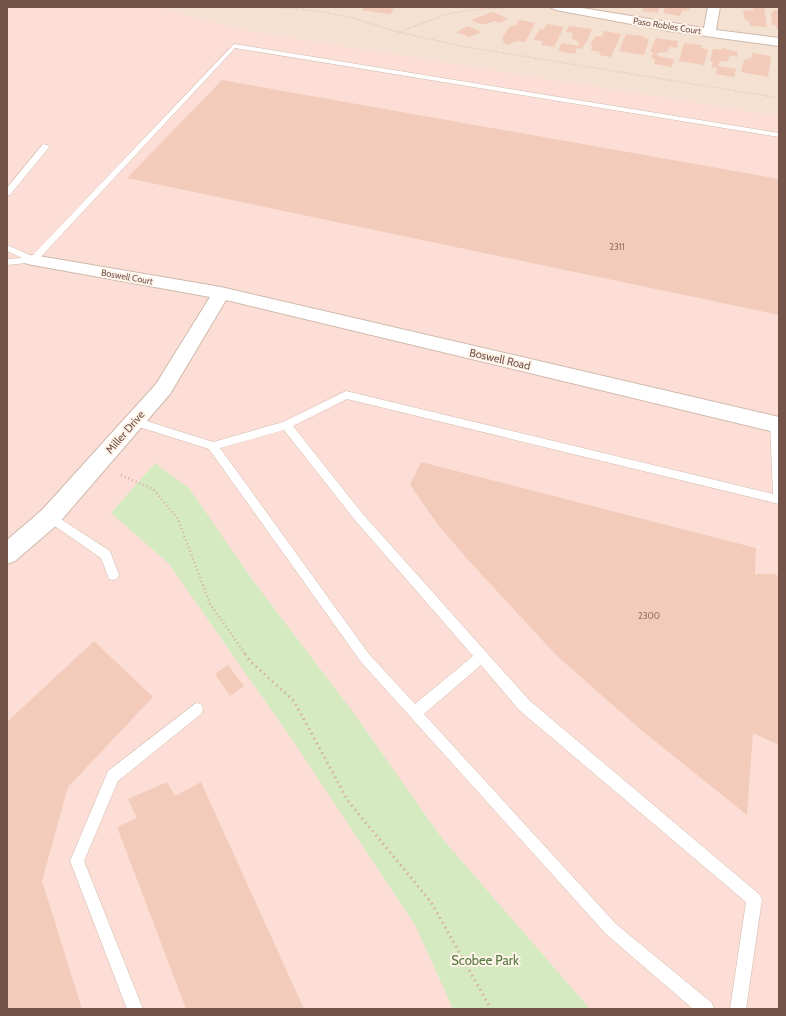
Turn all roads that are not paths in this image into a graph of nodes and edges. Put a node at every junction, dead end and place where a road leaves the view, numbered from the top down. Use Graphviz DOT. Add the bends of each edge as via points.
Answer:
graph roads {
  1 [pos="556,7"];
  2 [pos="714,7"];
  3 [pos="709,33"];
  4 [pos="779,42"];
  5 [pos="779,135"];
  6 [pos="46,146"];
  7 [pos="7,193"];
  8 [pos="7,248"];
  9 [pos="33,260"];
  10 [pos="7,262"];
  11 [pos="221,293"];
  12 [pos="134,421"];
  13 [pos="777,424"];
  14 [pos="286,425"];
  15 [pos="213,446"];
  16 [pos="779,500"];
  17 [pos="50,517"];
  18 [pos="7,554"];
  19 [pos="113,575"];
  20 [pos="482,656"];
  21 [pos="196,709"];
  22 [pos="415,713"];
  23 [pos="135,1009"];
  24 [pos="706,1009"];
  25 [pos="738,1009"];
  1 -- 3 [label="street, Paso Robles Court"];
  2 -- 3 [label="street"];
  3 -- 4 [label="street, Paso Robles Court"];
  5 -- 9 [label="lane" via="234,46"];
  6 -- 7 [label="lane"];
  8 -- 9 [label="lane"];
  9 -- 10 [label="lane"];
  9 -- 11 [label="street, Boswell Court"];
  11 -- 12 [label="street, Miller Drive" via="163,389"];
  11 -- 13 [label="street, Boswell Road"];
  12 -- 15 [label="lane"];
  12 -- 17 [label="street, Miller Drive"];
  13 -- 16 [label="lane"];
  14 -- 15 [label="lane"];
  14 -- 16 [label="lane" via="346,395"];
  14 -- 20 [label="lane" via="358,516"];
  15 -- 22 [label="lane" via="365,658"];
  17 -- 18 [label="street, Miller Drive"];
  17 -- 19 [label="lane" via="106,555"];
  20 -- 22 [label="lane"];
  20 -- 25 [label="lane" via="524,705 754,899"];
  21 -- 23 [label="lane" via="113,776 77,862"];
  22 -- 24 [label="lane" via="611,929"];
}
